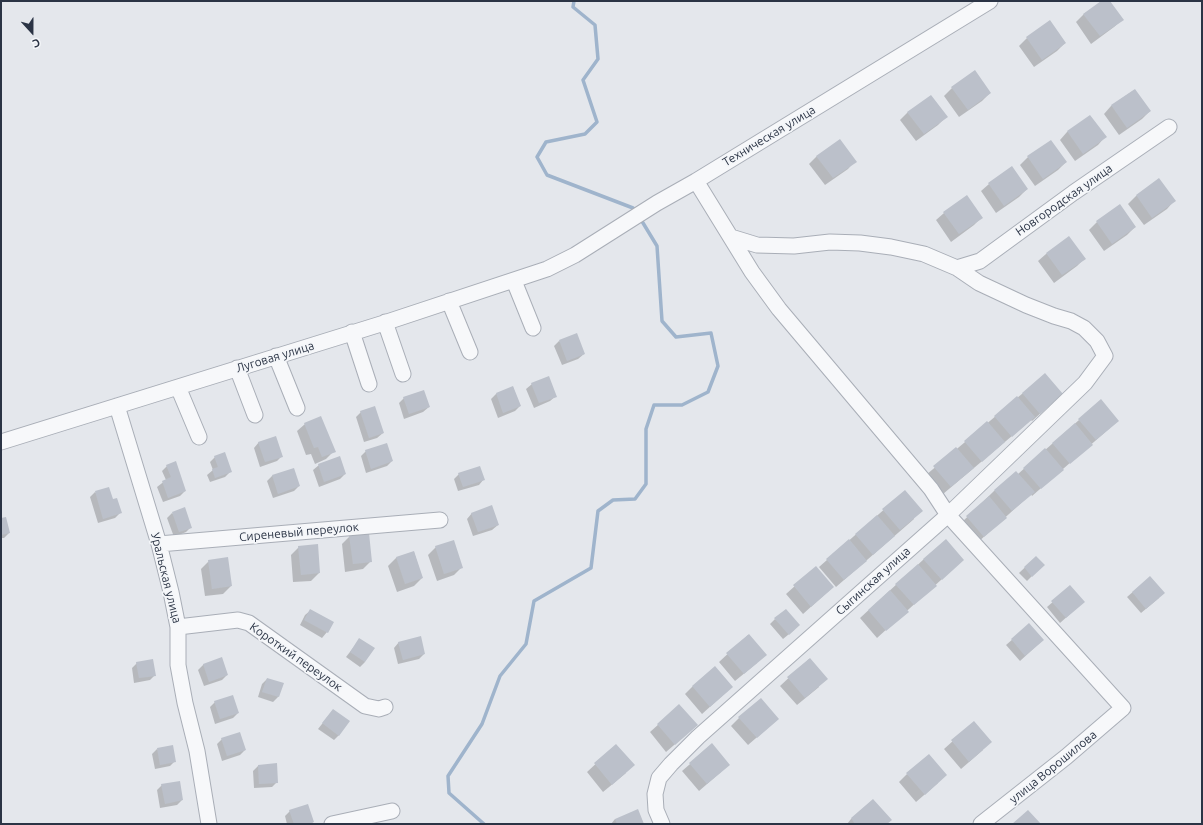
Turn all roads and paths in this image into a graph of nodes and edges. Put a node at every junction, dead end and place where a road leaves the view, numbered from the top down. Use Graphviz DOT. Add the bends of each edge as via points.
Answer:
graph roads {
  1 [pos="990,1"];
  2 [pos="1169,127"];
  3 [pos="696,181"];
  4 [pos="731,237"];
  5 [pos="957,268"];
  6 [pos="547,269"];
  7 [pos="514,280"];
  8 [pos="450,301"];
  9 [pos="385,322"];
  10 [pos="533,328"];
  11 [pos="352,332"];
  12 [pos="470,352"];
  13 [pos="276,356"];
  14 [pos="237,368"];
  15 [pos="402,374"];
  16 [pos="369,384"];
  17 [pos="178,387"];
  18 [pos="117,406"];
  19 [pos="297,408"];
  20 [pos="256,415"];
  21 [pos="198,436"];
  22 [pos="1,442"];
  23 [pos="948,515"];
  24 [pos="440,520"];
  25 [pos="159,544"];
  26 [pos="178,627"];
  27 [pos="385,707"];
  28 [pos="392,811"];
  29 [pos="209,824"];
  30 [pos="332,824"];
  31 [pos="662,824"];
  32 [pos="981,824"];
  1 -- 3 [label="street, Техническая улица"];
  2 -- 5 [label="street, Новгородская улица" via="980,261"];
  3 -- 4 [label="street"];
  3 -- 6 [label="street, Техническая улица" via="575,255"];
  4 -- 5 [label="street" via="762,246 830,242 891,247 924,254"];
  4 -- 23 [label="street" via="778,309 931,489"];
  5 -- 23 [label="street, Сыгинская улица" via="979,283 1084,328 1097,341 1105,356 1086,383"];
  6 -- 7 [label="street, Луговая улица"];
  7 -- 8 [label="street, Луговая улица"];
  7 -- 10 [label="street"];
  8 -- 9 [label="street, Луговая улица"];
  8 -- 12 [label="street"];
  9 -- 11 [label="street, Луговая улица"];
  9 -- 15 [label="street"];
  11 -- 13 [label="street, Луговая улица"];
  11 -- 16 [label="street"];
  13 -- 14 [label="street, Луговая улица"];
  13 -- 19 [label="street"];
  14 -- 17 [label="street, Луговая улица"];
  14 -- 20 [label="street"];
  17 -- 18 [label="street, Луговая улица"];
  17 -- 21 [label="street"];
  18 -- 22 [label="street, Луговая улица"];
  18 -- 25 [label="street, Уральская улица"];
  23 -- 31 [label="street, Сыгинская улица" via="704,731 671,764 659,778 655,794 656,810"];
  23 -- 32 [label="street, улица Ворошилова" via="1123,708"];
  24 -- 25 [label="street, Сиреневый переулок"];
  25 -- 26 [label="street, Уральская улица"];
  26 -- 27 [label="street, Короткий переулок" via="238,620 249,622 364,706 379,709"];
  26 -- 29 [label="street, Уральская улица" via="178,665 197,751"];
  28 -- 30 [label="street"];
}
